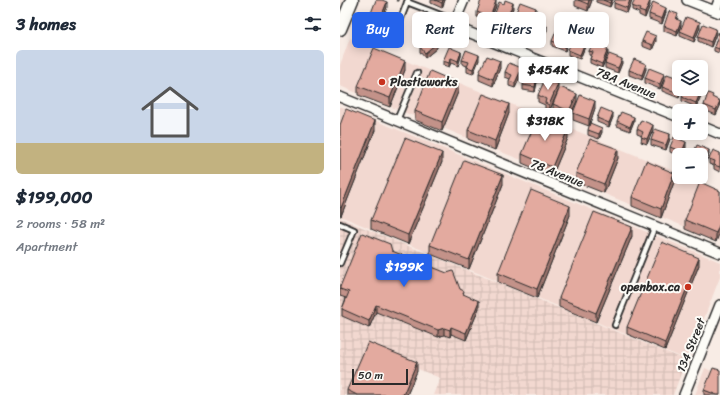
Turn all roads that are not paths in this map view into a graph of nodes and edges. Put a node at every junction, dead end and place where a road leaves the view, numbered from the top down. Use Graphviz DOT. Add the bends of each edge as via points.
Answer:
graph roads {
  1 [pos="352,0"];
  2 [pos="464,0"];
  3 [pos="686,0"];
  4 [pos="719,0"];
  5 [pos="407,1"];
  6 [pos="403,12"];
  7 [pos="430,12"];
  8 [pos="459,12"];
  9 [pos="717,12"];
  10 [pos="340,29"];
  11 [pos="469,29"];
  12 [pos="417,73"];
  13 [pos="340,97"];
  14 [pos="672,114"];
  15 [pos="397,120"];
  16 [pos="708,129"];
  17 [pos="720,134"];
  18 [pos="340,224"];
  19 [pos="655,226"];
  20 [pos="720,252"];
  21 [pos="340,263"];
  22 [pos="720,305"];
  23 [pos="615,325"];
  24 [pos="684,395"];
  1 -- 10 [label="main road"];
  2 -- 8 [label="street"];
  3 -- 9 [label="street"];
  4 -- 9 [label="street"];
  5 -- 6 [label="lane"];
  5 -- 7 [label="lane"];
  11 -- 14 [label="street, 78A Avenue"];
  12 -- 15 [label="lane"];
  13 -- 15 [label="street, 78 Avenue"];
  15 -- 19 [label="street, 78 Avenue"];
  16 -- 17 [label="street"];
  18 -- 21 [label="lane" via="354,230"];
  19 -- 20 [label="street, 78 Avenue"];
  19 -- 23 [label="lane"];
  22 -- 24 [label="street, 134 Street"];
}
